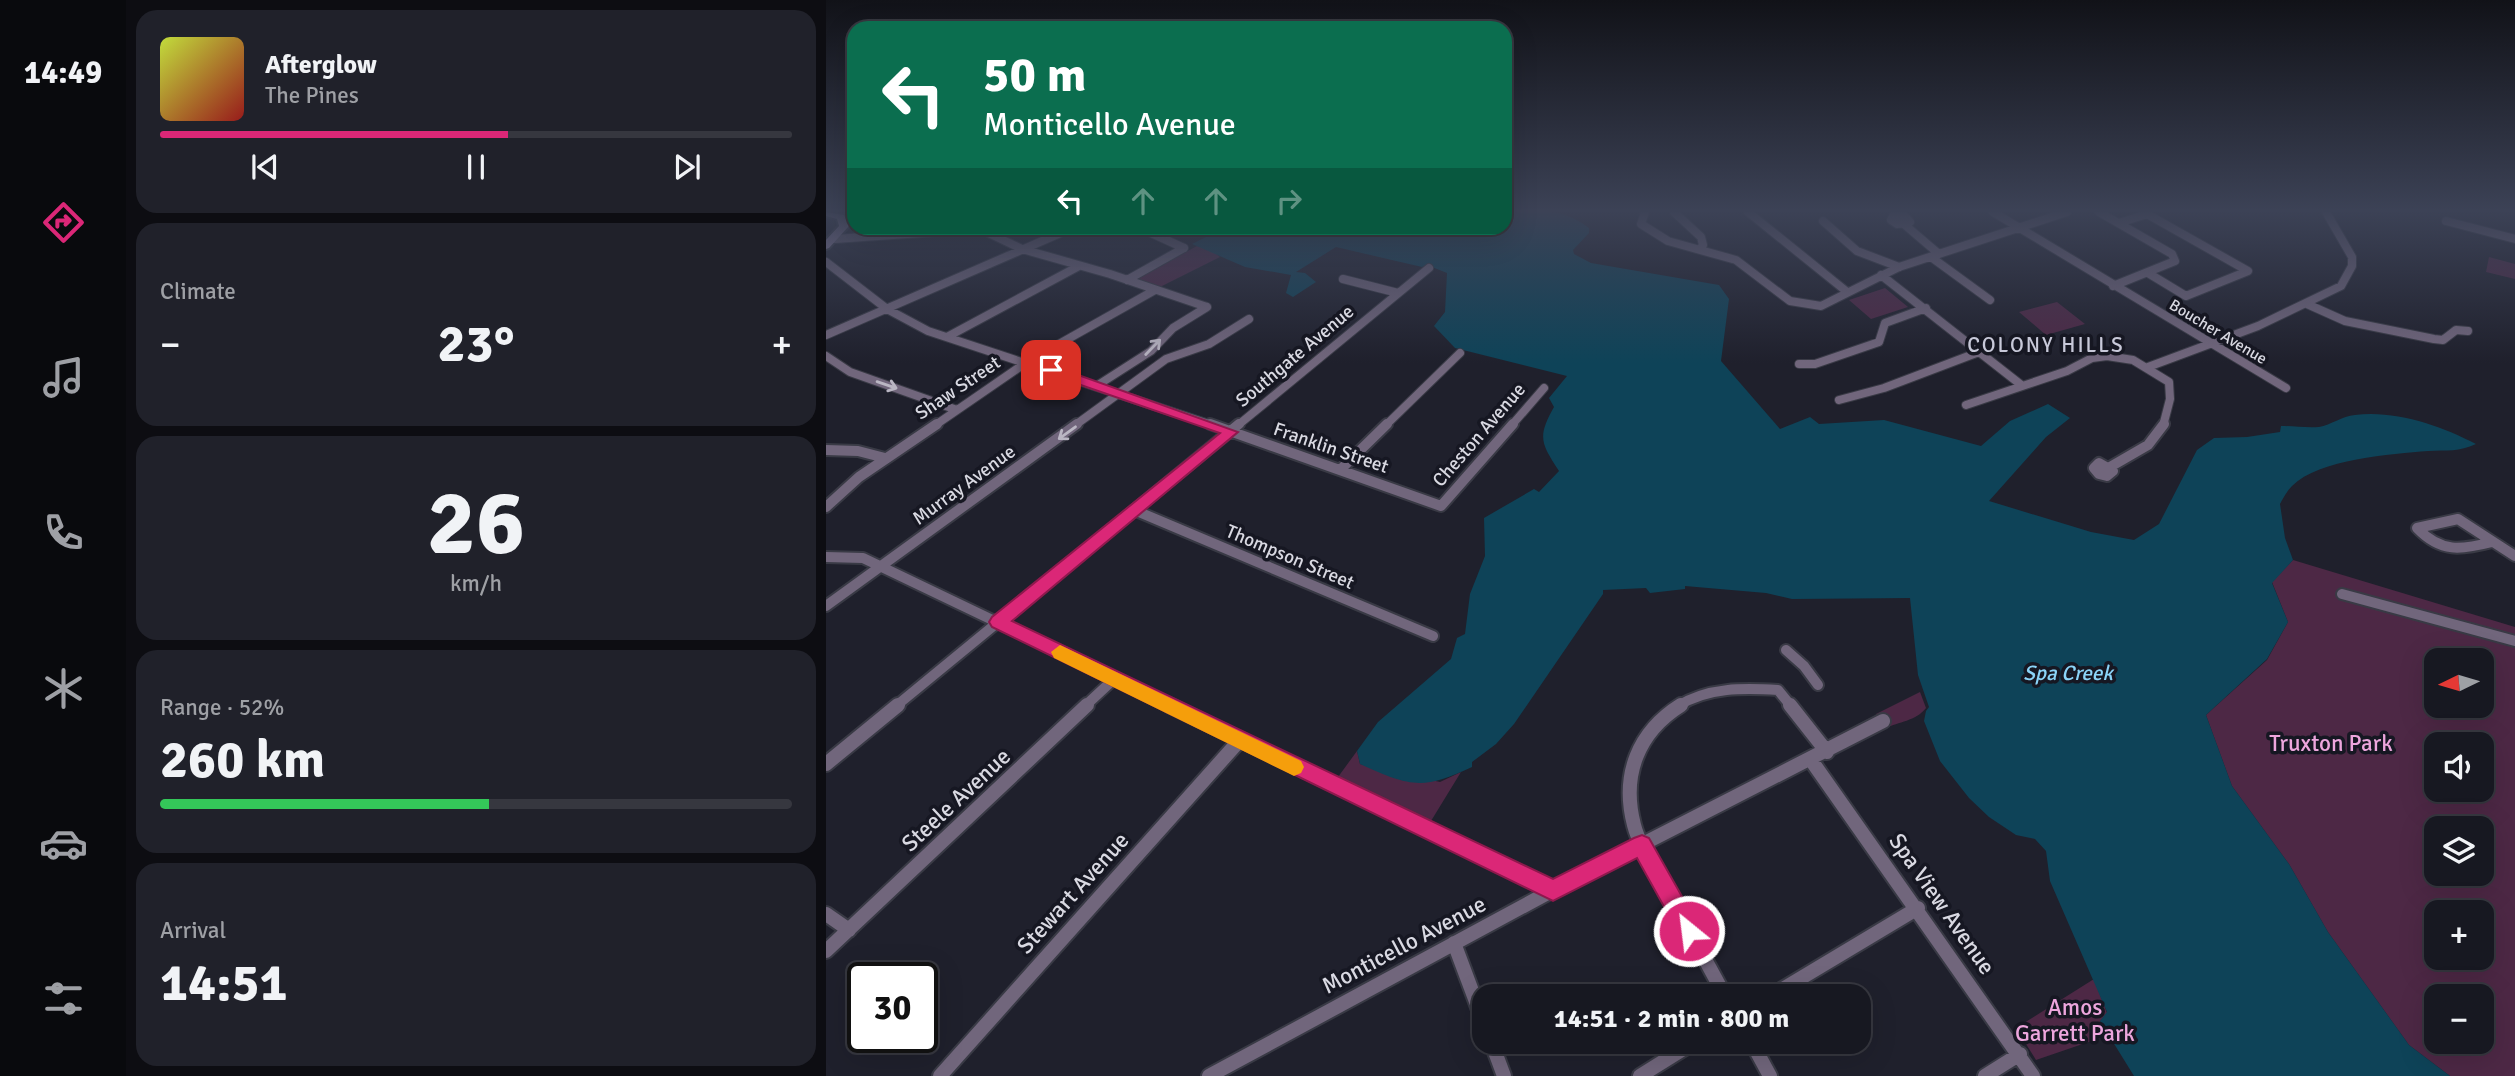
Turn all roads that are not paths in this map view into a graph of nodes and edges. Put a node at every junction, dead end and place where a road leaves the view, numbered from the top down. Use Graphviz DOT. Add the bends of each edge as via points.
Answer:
graph roads {
  1 [pos="826,262"];
  2 [pos="992,262"];
  3 [pos="1066,262"];
  4 [pos="1158,262"];
  5 [pos="1735,262"];
  6 [pos="1810,262"];
  7 [pos="1886,262"];
  8 [pos="1915,262"];
  9 [pos="1943,262"];
  10 [pos="2074,262"];
  11 [pos="2174,262"];
  12 [pos="2232,262"];
  13 [pos="2351,262"];
  14 [pos="1079,266"];
  15 [pos="1899,267"];
  16 [pos="1429,268"];
  17 [pos="2148,273"];
  18 [pos="1881,275"];
  19 [pos="1343,279"];
  20 [pos="1126,280"];
  21 [pos="2113,286"];
  22 [pos="1156,290"];
  23 [pos="1846,291"];
  24 [pos="1398,293"];
  25 [pos="1990,300"];
  26 [pos="2307,304"];
  27 [pos="1926,308"];
  28 [pos="887,309"];
  29 [pos="1249,319"];
  30 [pos="2468,331"];
  31 [pos="826,335"];
  32 [pos="947,337"];
  33 [pos="2211,345"];
  34 [pos="1979,352"];
  35 [pos="1460,353"];
  36 [pos="826,356"];
  37 [pos="1027,362"];
  38 [pos="1799,364"];
  39 [pos="2148,367"];
  40 [pos="2020,384"];
  41 [pos="1098,385"];
  42 [pos="1544,388"];
  43 [pos="2286,388"];
  44 [pos="1123,393"];
  45 [pos="1839,400"];
  46 [pos="1966,405"];
  47 [pos="957,410"];
  48 [pos="1231,432"];
  49 [pos="826,450"];
  50 [pos="885,458"];
  51 [pos="2110,467"];
  52 [pos="1340,469"];
  53 [pos="1441,506"];
  54 [pos="826,508"];
  55 [pos="1134,510"];
  56 [pos="2492,542"];
  57 [pos="2515,556"];
  58 [pos="826,557"];
  59 [pos="881,566"];
  60 [pos="2342,594"];
  61 [pos="826,606"];
  62 [pos="998,622"];
  63 [pos="1433,636"];
  64 [pos="2515,641"];
  65 [pos="1786,650"];
  66 [pos="1114,679"];
  67 [pos="1818,685"];
  68 [pos="1883,721"];
  69 [pos="1239,741"];
  70 [pos="1827,752"];
  71 [pos="1811,760"];
  72 [pos="826,764"];
  73 [pos="1642,845"];
  74 [pos="1553,890"];
  75 [pos="1918,908"];
  76 [pos="826,915"];
  77 [pos="849,930"];
  78 [pos="1454,943"];
  79 [pos="826,951"];
  80 [pos="1718,984"];
  81 [pos="1790,984"];
  82 [pos="1472,991"];
  83 [pos="1496,1054"];
  84 [pos="1675,1054"];
  85 [pos="1758,1054"];
  86 [pos="2020,1054"];
  87 [pos="940,1076"];
  88 [pos="1209,1076"];
  89 [pos="1504,1076"];
  90 [pos="1640,1076"];
  91 [pos="1770,1076"];
  92 [pos="1985,1076"];
  93 [pos="2033,1076"];
  1 -- 28 [label="street, Franklin Street"];
  2 -- 28 [label="street"];
  3 -- 14 [label="street"];
  4 -- 20 [label="street"];
  5 -- 23 [label="street" via="1787,302 1821,306"];
  6 -- 23 [label="street"];
  7 -- 15 [label="street"];
  8 -- 15 [label="street"];
  9 -- 25 [label="street"];
  10 -- 21 [label="street, Boucher Avenue"];
  11 -- 17 [label="street"];
  12 -- 17 [label="street" via="2248,271 2186,296"];
  13 -- 26 [label="street" via="2341,286"];
  14 -- 20 [label="street"];
  14 -- 32 [label="street"];
  15 -- 18 [label="street"];
  16 -- 24 [label="street, Southgate Avenue"];
  17 -- 21 [label="street"];
  18 -- 23 [label="street"];
  18 -- 27 [label="street"];
  19 -- 24 [label="street"];
  20 -- 22 [label="street"];
  21 -- 33 [label="street, Boucher Avenue"];
  22 -- 37 [label="street, Shaw Street"];
  41 -- 22 [label="street, one-way" via="1207,307"];
  24 -- 48 [label="street, Southgate Avenue"];
  26 -- 30 [label="street" via="2345,321 2443,340 2456,330"];
  26 -- 33 [label="street"];
  27 -- 34 [label="street"];
  27 -- 38 [label="street" via="1885,323 1879,342 1815,364"];
  28 -- 31 [label="street"];
  28 -- 32 [label="street, Franklin Street" via="913,325"];
  29 -- 44 [label="street, Murray Avenue" via="1209,344 1166,359"];
  32 -- 37 [label="street, Franklin Street"];
  33 -- 39 [label="street"];
  33 -- 43 [label="street, Boucher Avenue"];
  34 -- 40 [label="street"];
  34 -- 45 [label="street"];
  35 -- 52 [label="street"];
  36 -- 47 [label="street, one-way" via="850,372"];
  37 -- 41 [label="street, Franklin Street"];
  37 -- 47 [label="street, Shaw Street"];
  39 -- 40 [label="street" via="2107,356"];
  39 -- 51 [label="street" via="2169,383 2168,408 2159,436 2140,453"];
  40 -- 46 [label="street"];
  41 -- 44 [label="street, Franklin Street"];
  42 -- 53 [label="street, Cheston Avenue"];
  44 -- 48 [label="street, Franklin Street"];
  44 -- 59 [label="street, Murray Avenue, one-way"];
  47 -- 50 [label="street, Shaw Street"];
  48 -- 52 [label="street, Franklin Street"];
  48 -- 55 [label="street, Southgate Avenue"];
  49 -- 50 [label="street"];
  50 -- 54 [label="street, Shaw Street"];
  52 -- 53 [label="street, Franklin Street"];
  55 -- 62 [label="street, Southgate Avenue"];
  55 -- 63 [label="street, Thompson Street"];
  56 -- 56 [label="street" via="2454,552 2437,546 2417,528 2458,519"];
  56 -- 57 [label="street"];
  58 -- 59 [label="street" via="863,558"];
  59 -- 61 [label="street, Murray Avenue"];
  59 -- 62 [label="street"];
  60 -- 64 [label="street"];
  62 -- 66 [label="street"];
  62 -- 72 [label="street, Southgate Avenue"];
  65 -- 67 [label="street"];
  66 -- 69 [label="street"];
  66 -- 77 [label="street, Steele Avenue"];
  68 -- 70 [label="street, Monticello Avenue"];
  69 -- 74 [label="street"];
  69 -- 87 [label="street, Stewart Avenue"];
  70 -- 71 [label="street, Monticello Avenue"];
  70 -- 73 [label="street" via="1778,690 1712,690 1647,729 1635,750 1628,775 1629,808"];
  71 -- 73 [label="street, Monticello Avenue"];
  71 -- 75 [label="street, Spa View Avenue"];
  73 -- 74 [label="street, Monticello Avenue"];
  73 -- 80 [label="street"];
  74 -- 78 [label="street, Monticello Avenue"];
  75 -- 81 [label="street"];
  75 -- 86 [label="street, Spa View Avenue"];
  76 -- 77 [label="street"];
  77 -- 79 [label="street, Steele Avenue"];
  78 -- 82 [label="street"];
  78 -- 88 [label="street, Monticello Avenue"];
  83 -- 89 [label="street"];
  84 -- 90 [label="street"];
  85 -- 91 [label="street"];
  86 -- 92 [label="street"];
  86 -- 93 [label="street, Spa View Avenue"];
}
